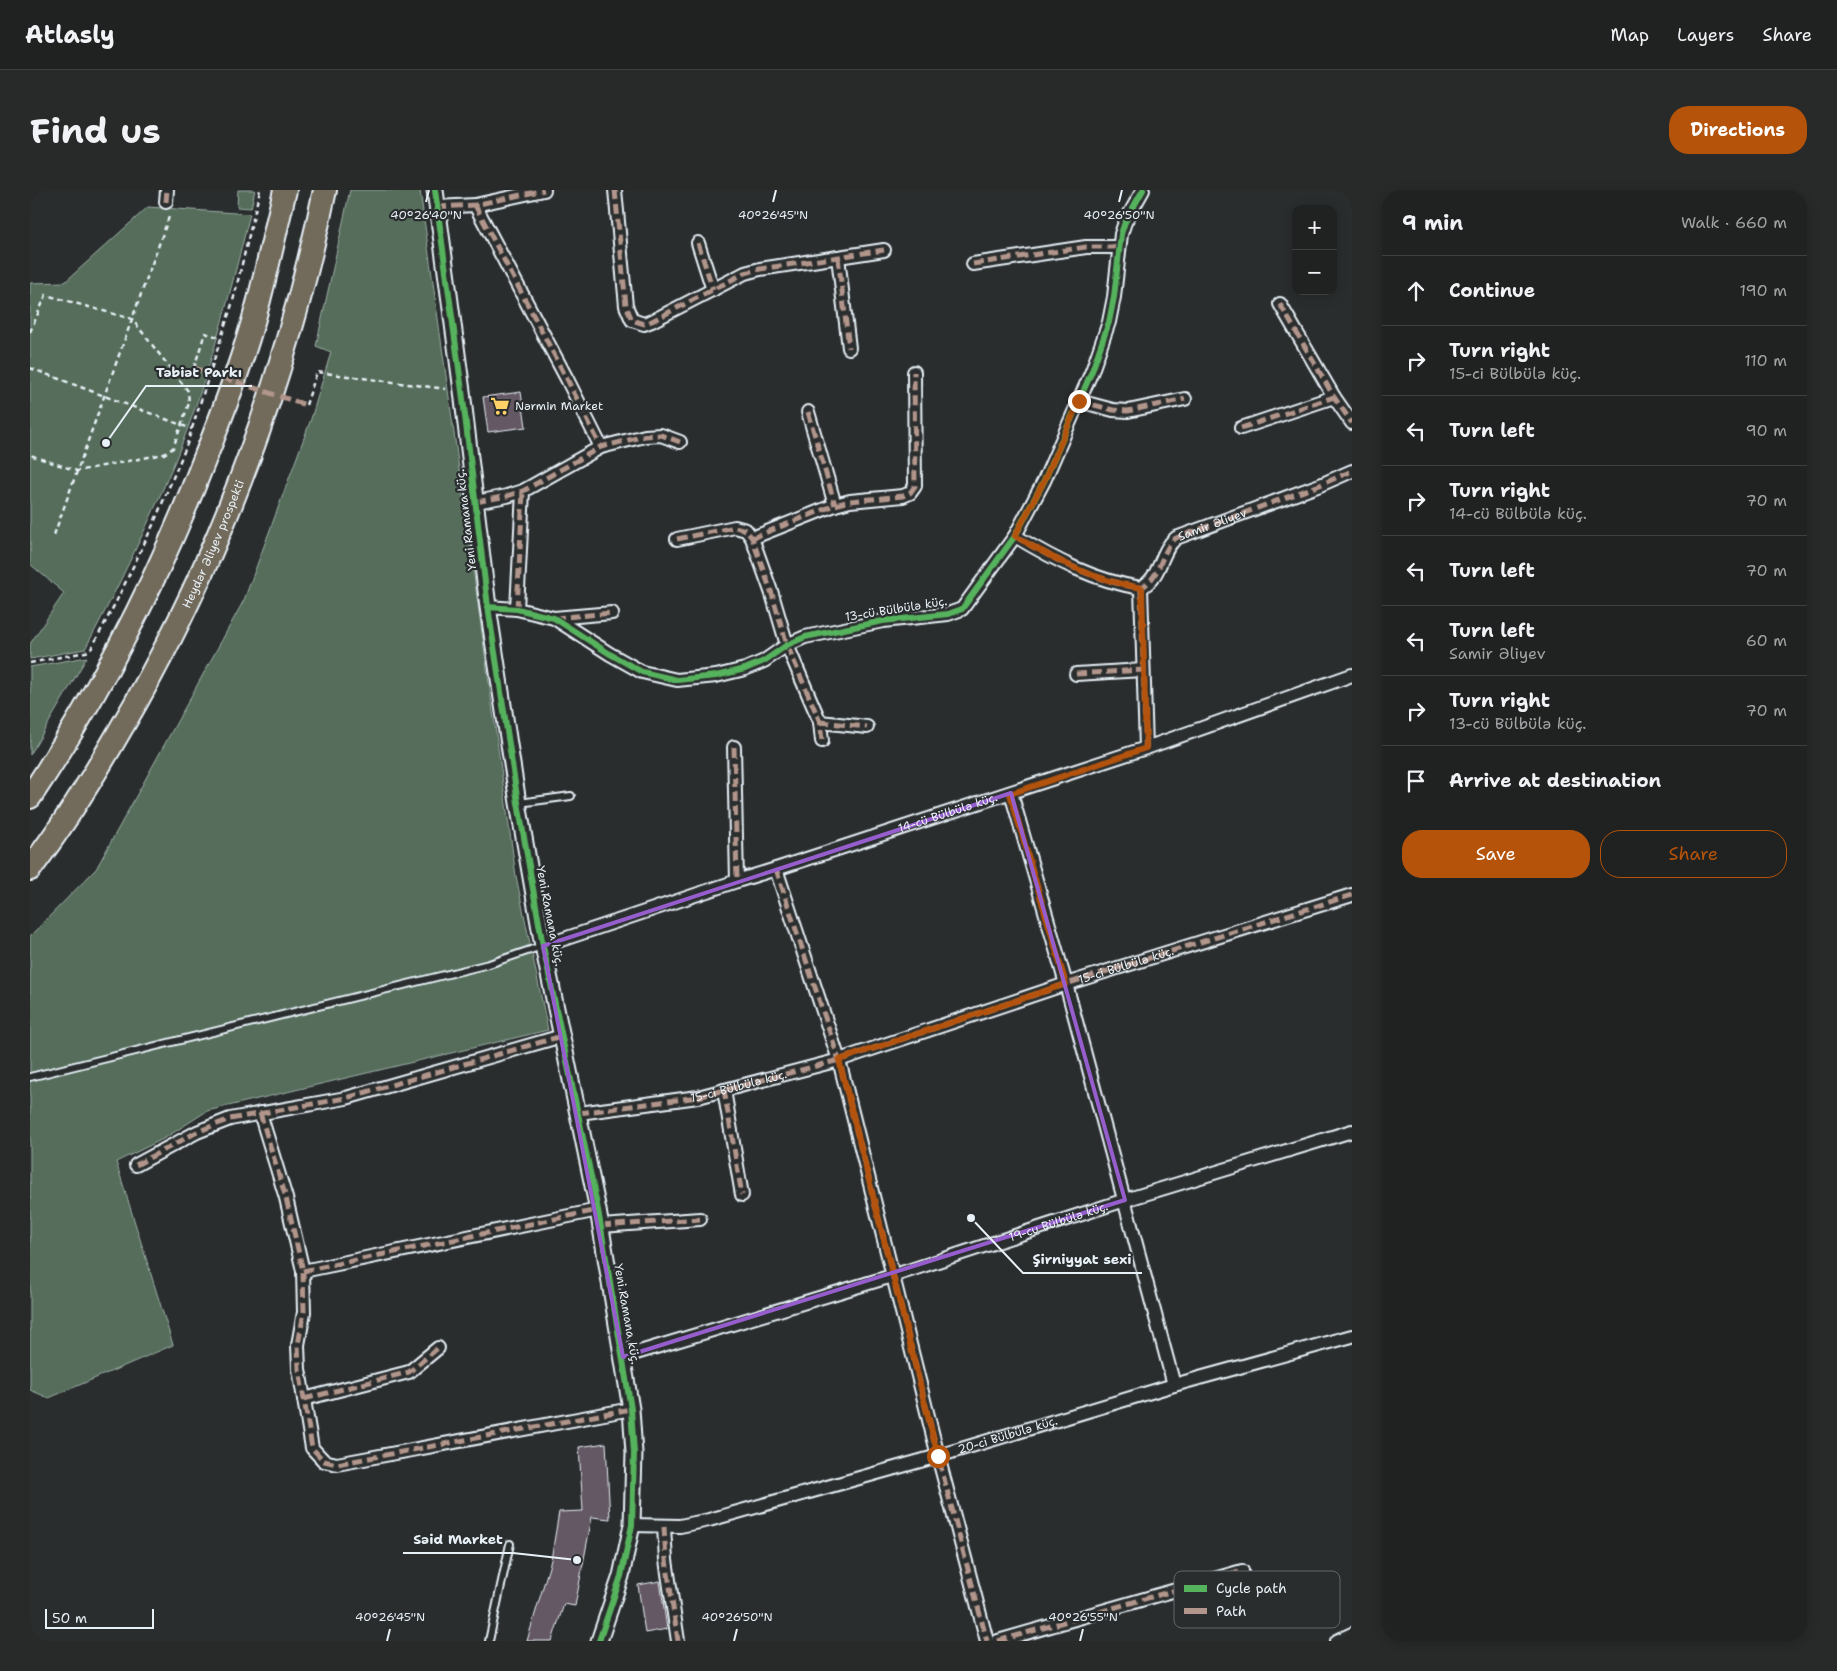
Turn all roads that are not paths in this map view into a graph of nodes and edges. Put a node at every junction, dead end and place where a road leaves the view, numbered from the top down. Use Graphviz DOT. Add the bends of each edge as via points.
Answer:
graph roads {
  1 [pos="285,190"];
  2 [pos="325,190"];
  3 [pos="435,190"];
  4 [pos="544,190"];
  5 [pos="615,190"];
  6 [pos="1143,190"];
  7 [pos="475,205"];
  8 [pos="437,207"];
  9 [pos="698,244"];
  10 [pos="1118,247"];
  11 [pos="884,250"];
  12 [pos="838,257"];
  13 [pos="973,264"];
  14 [pos="713,290"];
  15 [pos="1280,304"];
  16 [pos="849,348"];
  17 [pos="914,372"];
  18 [pos="1334,397"];
  19 [pos="1185,399"];
  20 [pos="1079,401"];
  21 [pos="808,412"];
  22 [pos="1352,424"];
  23 [pos="1241,428"];
  24 [pos="680,442"];
  25 [pos="601,447"];
  26 [pos="1352,471"];
  27 [pos="523,491"];
  28 [pos="476,502"];
  29 [pos="835,505"];
  30 [pos="1015,536"];
  31 [pos="752,538"];
  32 [pos="677,539"];
  33 [pos="1142,588"];
  34 [pos="488,608"];
  35 [pos="518,609"];
  36 [pos="612,613"];
  37 [pos="554,618"];
  38 [pos="788,645"];
  39 [pos="1143,670"];
  40 [pos="1076,674"];
  41 [pos="1352,675"];
  42 [pos="820,722"];
  43 [pos="867,727"];
  44 [pos="822,741"];
  45 [pos="734,747"];
  46 [pos="1146,748"];
  47 [pos="1010,794"];
  48 [pos="571,796"];
  49 [pos="30,797"];
  50 [pos="518,803"];
  51 [pos="30,869"];
  52 [pos="776,870"];
  53 [pos="736,881"];
  54 [pos="1352,895"];
  55 [pos="544,946"];
  56 [pos="1066,984"];
  57 [pos="562,1036"];
  58 [pos="839,1060"];
  59 [pos="30,1077"];
  60 [pos="724,1090"];
  61 [pos="260,1113"];
  62 [pos="579,1113"];
  63 [pos="1352,1131"];
  64 [pos="136,1165"];
  65 [pos="742,1195"];
  66 [pos="1125,1200"];
  67 [pos="598,1210"];
  68 [pos="700,1219"];
  69 [pos="600,1226"];
  70 [pos="303,1271"];
  71 [pos="892,1276"];
  72 [pos="1352,1336"];
  73 [pos="438,1348"];
  74 [pos="623,1357"];
  75 [pos="1174,1384"];
  76 [pos="304,1399"];
  77 [pos="631,1410"];
  78 [pos="938,1456"];
  79 [pos="632,1525"];
  80 [pos="664,1527"];
  81 [pos="510,1544"];
  82 [pos="1242,1570"];
  83 [pos="1239,1571"];
  84 [pos="1174,1590"];
  85 [pos="1352,1634"];
  86 [pos="489,1641"];
  87 [pos="599,1641"];
  88 [pos="678,1641"];
  89 [pos="987,1641"];
  90 [pos="998,1641"];
  91 [pos="1337,1641"];
  1 -- 49 [label="highway" via="257,306 224,411 192,491 149,592 58,755"];
  2 -- 51 [label="highway, Heydər Əliyev prospekti" via="295,319 262,425 232,505 186,607 142,693 92,778"];
  3 -- 8 [label="street, Yeni Ramana küç."];
  4 -- 7 [label="street"];
  5 -- 14 [label="street" via="626,306 632,320 644,324"];
  6 -- 10 [label="street, 13-cü Bülbülə küç." via="1125,222"];
  7 -- 8 [label="street"];
  7 -- 25 [label="street"];
  8 -- 28 [label="street, Yeni Ramana küç."];
  9 -- 14 [label="street"];
  10 -- 13 [label="street" via="1086,247"];
  10 -- 20 [label="street, 13-cü Bülbülə küç." via="1109,322"];
  11 -- 12 [label="street"];
  12 -- 14 [label="street" via="760,269"];
  12 -- 16 [label="street"];
  15 -- 18 [label="street"];
  17 -- 29 [label="street" via="915,486 903,496"];
  18 -- 22 [label="street"];
  18 -- 23 [label="street"];
  19 -- 20 [label="street" via="1128,411"];
  20 -- 30 [label="street, 13-cü Bülbülə küç." via="1044,481"];
  21 -- 29 [label="street"];
  24 -- 25 [label="street" via="661,435 645,436"];
  25 -- 27 [label="street"];
  26 -- 33 [label="street, Samir Əliyev" via="1176,538 1169,544 1157,573"];
  27 -- 28 [label="street"];
  27 -- 35 [label="street"];
  28 -- 34 [label="street, Yeni Ramana küç."];
  29 -- 31 [label="street"];
  30 -- 33 [label="street" via="1077,570"];
  30 -- 38 [label="street, 13-cü Bülbülə küç." via="962,609 805,637"];
  31 -- 32 [label="street" via="746,530 735,527"];
  31 -- 38 [label="street"];
  33 -- 39 [label="street"];
  34 -- 35 [label="street, 13-cü Bülbülə küç."];
  34 -- 50 [label="street, Yeni Ramana küç."];
  35 -- 37 [label="street, 13-cü Bülbülə küç."];
  36 -- 37 [label="street"];
  37 -- 38 [label="street, 13-cü Bülbülə küç." via="642,672 677,680 745,669"];
  38 -- 42 [label="street"];
  39 -- 40 [label="street"];
  39 -- 46 [label="street"];
  41 -- 46 [label="street, 14-cü Bülbülə küç."];
  42 -- 43 [label="street"];
  42 -- 44 [label="street"];
  45 -- 53 [label="street"];
  46 -- 47 [label="street, 14-cü Bülbülə küç."];
  47 -- 52 [label="street, 14-cü Bülbülə küç."];
  47 -- 56 [label="street"];
  48 -- 50 [label="lane"];
  50 -- 55 [label="street, Yeni Ramana küç."];
  52 -- 53 [label="street, 14-cü Bülbülə küç."];
  52 -- 58 [label="street"];
  53 -- 55 [label="street, 14-cü Bülbülə küç."];
  54 -- 56 [label="street, 15-ci Bülbülə küç."];
  55 -- 57 [label="street, Yeni Ramana küç."];
  55 -- 59 [label="lane" via="489,964"];
  56 -- 58 [label="street, 15-ci Bülbülə küç."];
  56 -- 66 [label="street"];
  57 -- 61 [label="street" via="346,1098"];
  57 -- 62 [label="street, Yeni Ramana küç."];
  58 -- 60 [label="street, 15-ci Bülbülə küç."];
  58 -- 71 [label="street"];
  60 -- 62 [label="street, 15-ci Bülbülə küç."];
  60 -- 65 [label="street"];
  61 -- 64 [label="street" via="230,1119 197,1132"];
  61 -- 70 [label="street" via="286,1198"];
  62 -- 67 [label="street, Yeni Ramana küç."];
  63 -- 66 [label="street, 19-cu Bülbülə küç."];
  66 -- 71 [label="street, 19-cu Bülbülə küç."];
  66 -- 75 [label="street"];
  67 -- 69 [label="street, Yeni Ramana küç."];
  67 -- 70 [label="street"];
  68 -- 69 [label="street"];
  69 -- 74 [label="street, Yeni Ramana küç."];
  70 -- 76 [label="street" via="304,1312 298,1345"];
  71 -- 74 [label="street, 19-cu Bülbülə küç."];
  71 -- 78 [label="street"];
  72 -- 75 [label="street, 20-ci Bülbülə küç."];
  73 -- 76 [label="street" via="409,1372"];
  74 -- 77 [label="street, Yeni Ramana küç."];
  75 -- 78 [label="street, 20-ci Bülbülə küç."];
  76 -- 77 [label="street" via="312,1448 324,1461 337,1464"];
  77 -- 79 [label="street, Yeni Ramana küç." via="634,1453"];
  78 -- 80 [label="street, 20-ci Bülbülə küç." via="709,1520"];
  78 -- 89 [label="street"];
  79 -- 80 [label="street, 20-ci Bülbülə küç."];
  79 -- 87 [label="street, Yeni Ramana küç." via="621,1576"];
  80 -- 88 [label="street"];
  81 -- 86 [label="lane"];
  82 -- 83 [label="street"];
  84 -- 90 [label="street"];
  85 -- 91 [label="street"];
}
